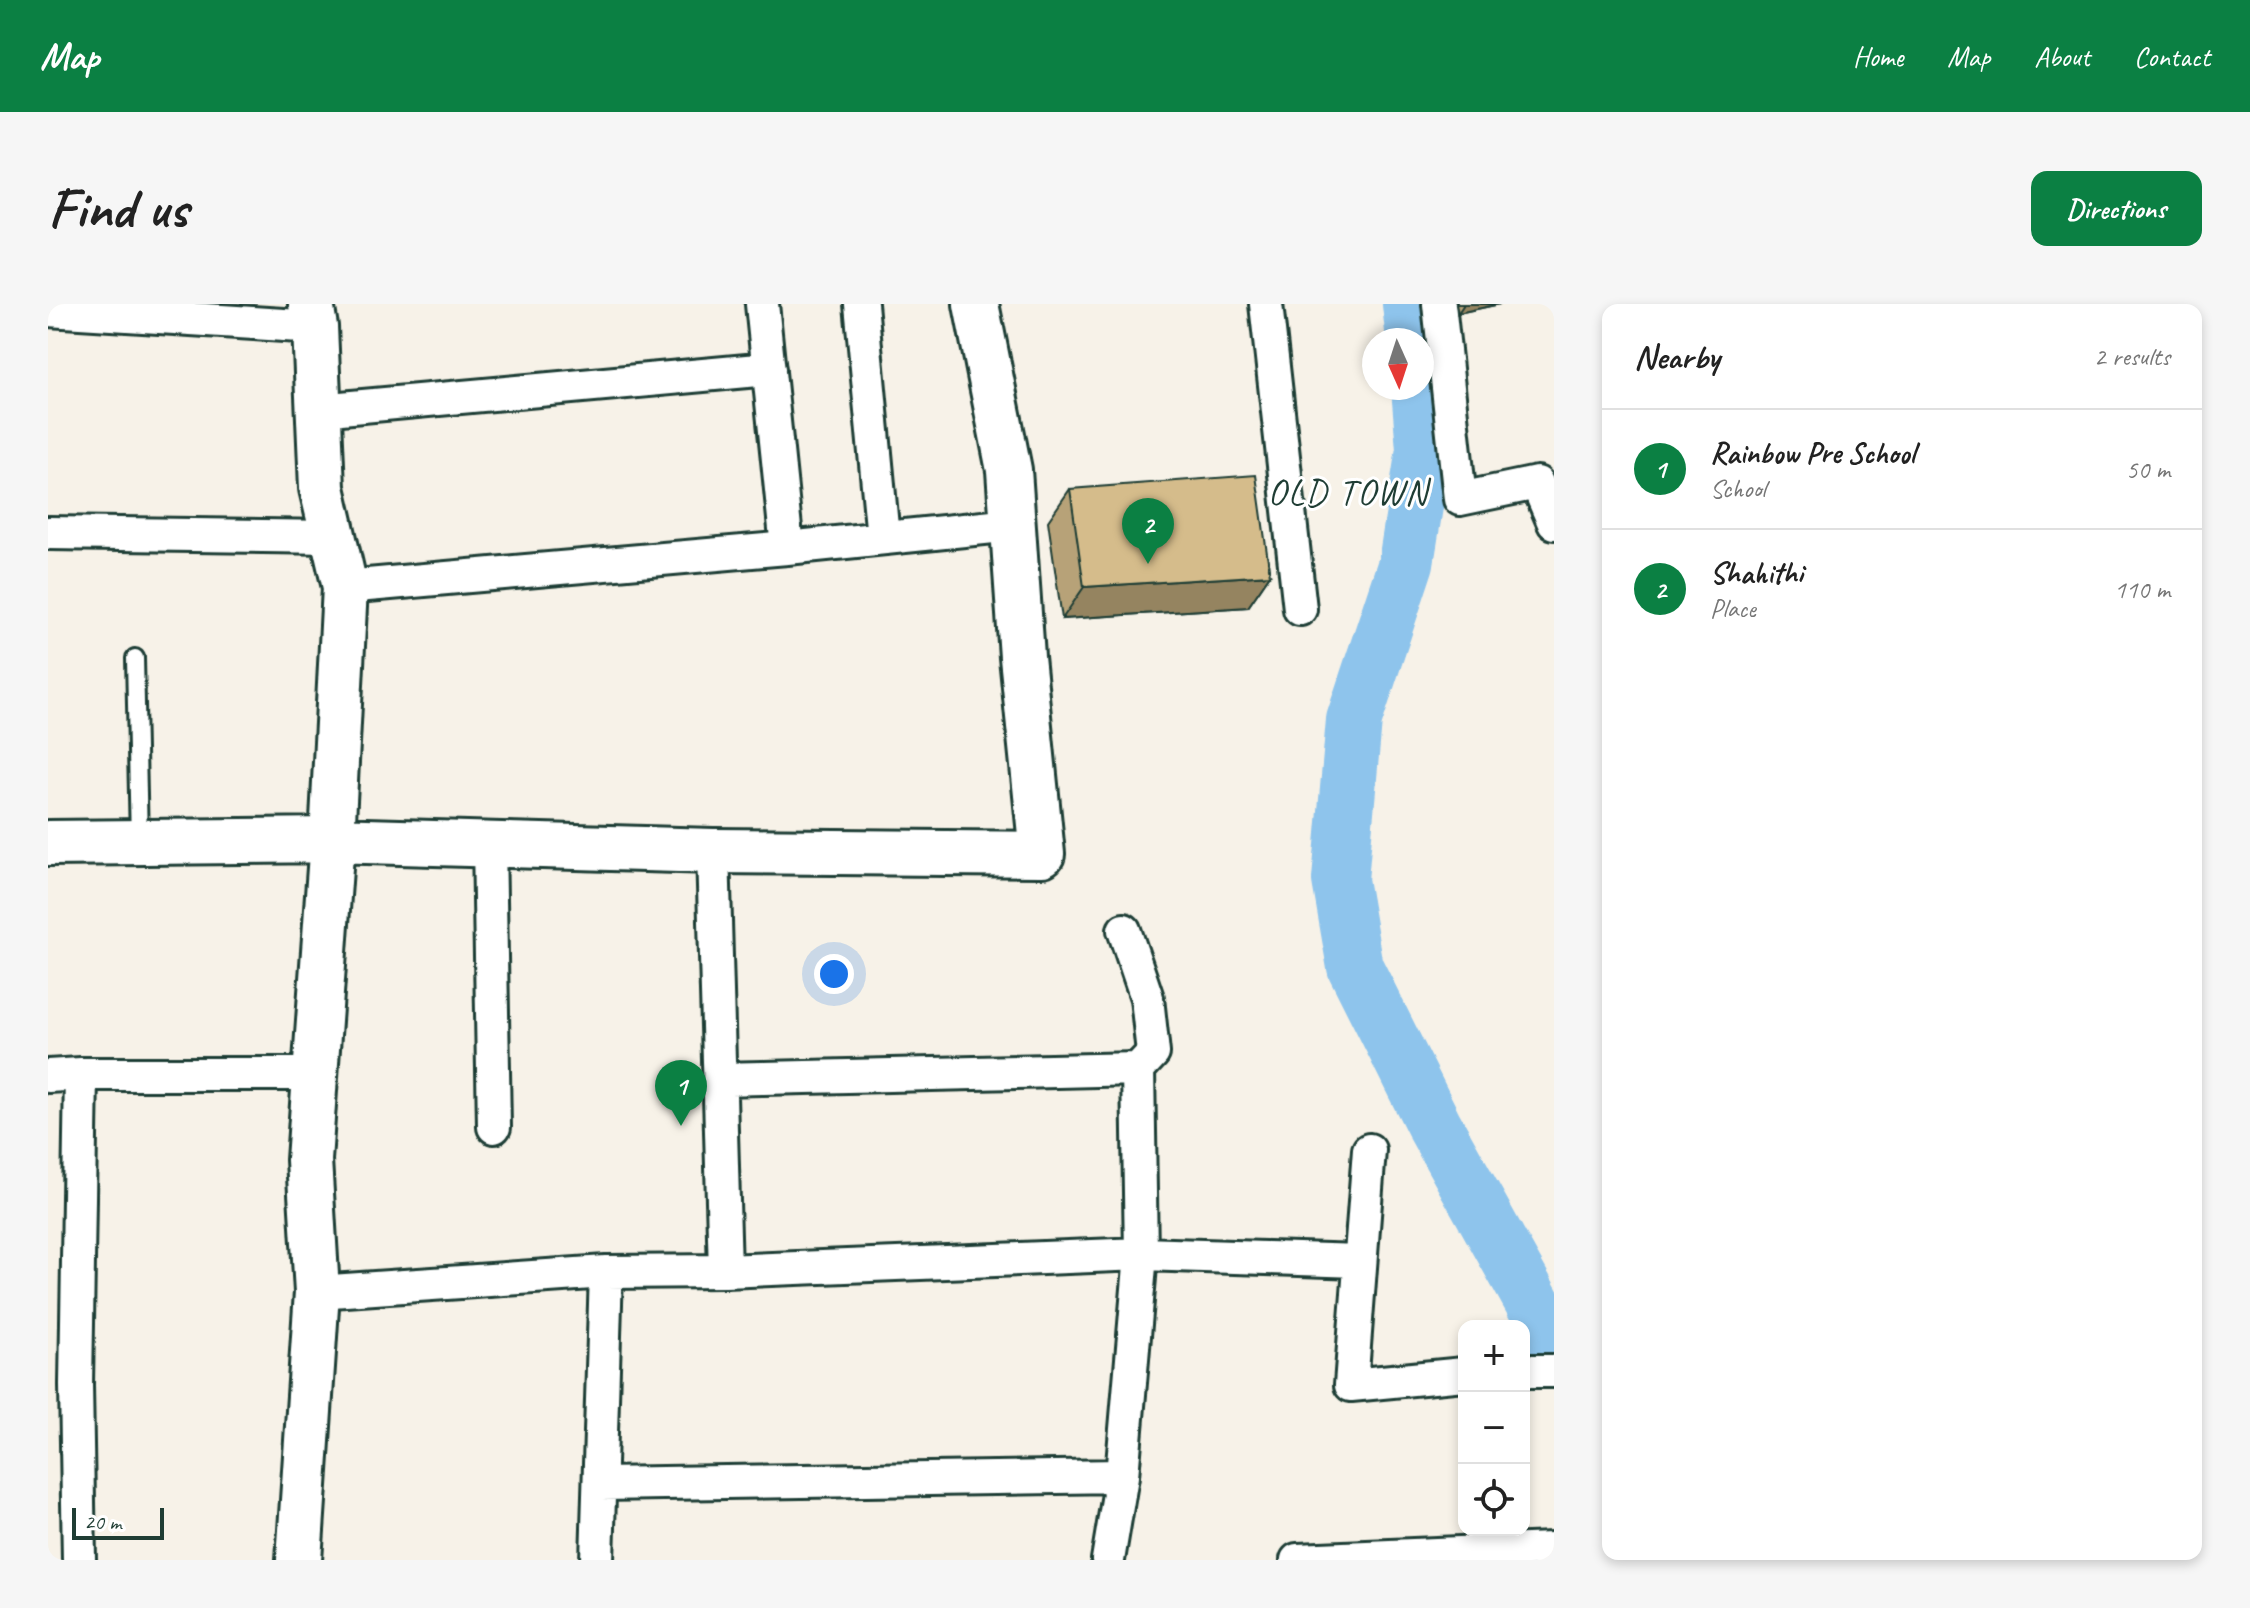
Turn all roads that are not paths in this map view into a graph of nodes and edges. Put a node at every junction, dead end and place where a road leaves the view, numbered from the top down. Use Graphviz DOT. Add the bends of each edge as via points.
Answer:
graph roads {
  1 [pos="762,304"];
  2 [pos="861,304"];
  3 [pos="976,304"];
  4 [pos="1266,304"];
  5 [pos="1439,304"];
  6 [pos="48,310"];
  7 [pos="313,315"];
  8 [pos="769,369"];
  9 [pos="319,410"];
  10 [pos="1545,482"];
  11 [pos="1554,523"];
  12 [pos="1013,525"];
  13 [pos="48,533"];
  14 [pos="333,537"];
  15 [pos="883,538"];
  16 [pos="787,548"];
  17 [pos="345,587"];
  18 [pos="1300,609"];
  19 [pos="135,658"];
  20 [pos="332,840"];
  21 [pos="139,842"];
  22 [pos="489,842"];
  23 [pos="48,843"];
  24 [pos="713,851"];
  25 [pos="1124,930"];
  26 [pos="1138,1069"];
  27 [pos="81,1074"];
  28 [pos="315,1074"];
  29 [pos="48,1076"];
  30 [pos="719,1079"];
  31 [pos="494,1127"];
  32 [pos="1369,1150"];
  33 [pos="1141,1254"];
  34 [pos="1359,1261"];
  35 [pos="725,1271"];
  36 [pos="606,1272"];
  37 [pos="317,1292"];
  38 [pos="1530,1371"];
  39 [pos="1554,1371"];
  40 [pos="1458,1375"];
  41 [pos="1122,1476"];
  42 [pos="601,1484"];
  43 [pos="1552,1549"];
  44 [pos="79,1560"];
  45 [pos="299,1560"];
  46 [pos="597,1560"];
  47 [pos="1108,1560"];
  48 [pos="1297,1560"];
  1 -- 8 [label="street"];
  2 -- 15 [label="street"];
  3 -- 12 [label="street" via="1009,470"];
  4 -- 18 [label="street"];
  5 -- 10 [label="street" via="1460,499"];
  6 -- 7 [label="street"];
  7 -- 9 [label="street"];
  8 -- 9 [label="street"];
  8 -- 16 [label="street"];
  9 -- 14 [label="street" via="322,488"];
  10 -- 11 [label="street"];
  12 -- 15 [label="street"];
  12 -- 24 [label="street" via="1042,854"];
  13 -- 14 [label="street"];
  14 -- 17 [label="street"];
  15 -- 16 [label="street"];
  16 -- 17 [label="street"];
  17 -- 20 [label="street"];
  19 -- 21 [label="lane"];
  20 -- 21 [label="street"];
  20 -- 22 [label="street"];
  20 -- 28 [label="street"];
  21 -- 23 [label="street"];
  22 -- 24 [label="street"];
  22 -- 31 [label="street"];
  24 -- 30 [label="street"];
  25 -- 26 [label="street" via="1147,998 1153,1053"];
  26 -- 30 [label="street"];
  26 -- 33 [label="street"];
  27 -- 28 [label="street"];
  27 -- 29 [label="street"];
  27 -- 44 [label="street"];
  28 -- 37 [label="street" via="309,1160"];
  30 -- 35 [label="street"];
  32 -- 34 [label="street"];
  33 -- 34 [label="street"];
  33 -- 35 [label="street"];
  33 -- 41 [label="street"];
  34 -- 40 [label="street" via="1351,1385"];
  35 -- 36 [label="street"];
  36 -- 37 [label="street"];
  36 -- 42 [label="street"];
  37 -- 45 [label="street"];
  38 -- 39 [label="street"];
  41 -- 42 [label="street"];
  41 -- 47 [label="street"];
  42 -- 46 [label="street"];
  43 -- 48 [label="street"];
}
